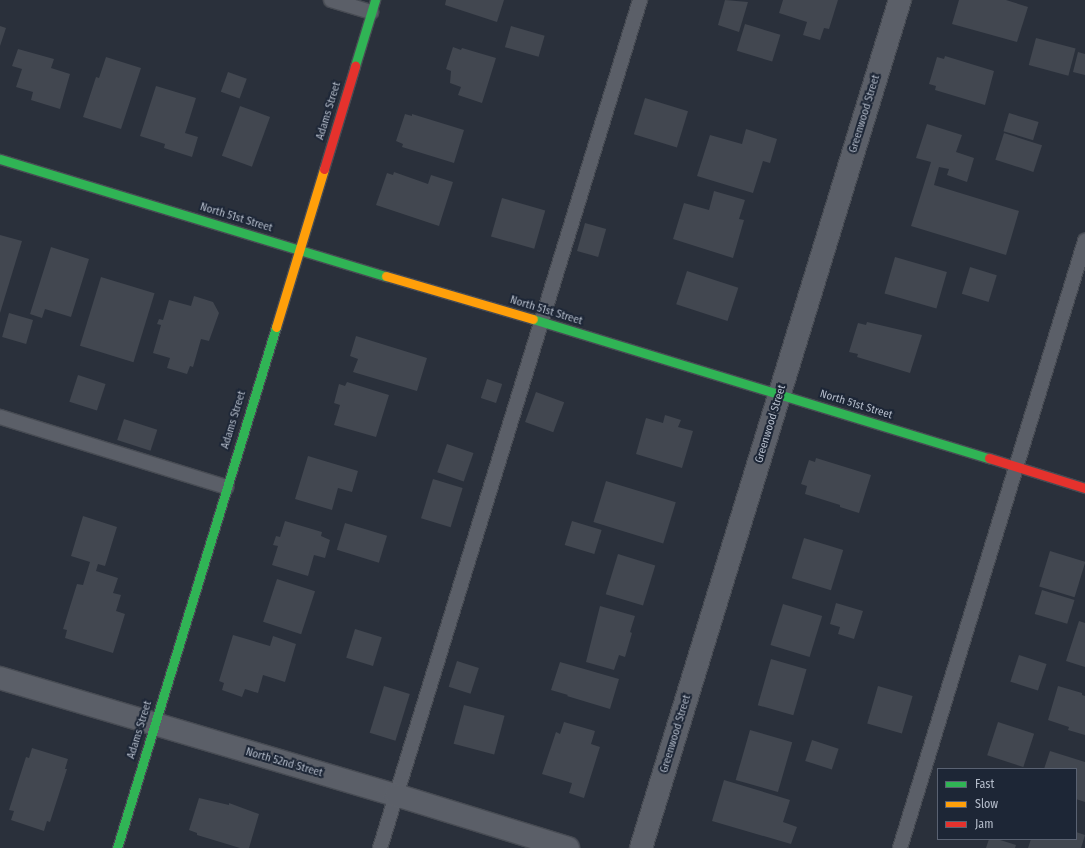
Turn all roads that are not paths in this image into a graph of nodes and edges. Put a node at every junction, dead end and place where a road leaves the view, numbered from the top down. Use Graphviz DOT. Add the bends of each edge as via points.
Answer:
graph roads {
  1 [pos="332,0"];
  2 [pos="640,0"];
  3 [pos="900,0"];
  4 [pos="373,6"];
  5 [pos="0,159"];
  6 [pos="1085,241"];
  7 [pos="299,250"];
  8 [pos="541,321"];
  9 [pos="780,394"];
  10 [pos="0,417"];
  11 [pos="1015,467"];
  12 [pos="226,486"];
  13 [pos="1085,488"];
  14 [pos="0,678"];
  15 [pos="154,725"];
  16 [pos="396,795"];
  17 [pos="116,848"];
  18 [pos="380,848"];
  19 [pos="568,848"];
  20 [pos="641,848"];
  21 [pos="900,848"];
  1 -- 4 [label="lane"];
  2 -- 8 [label="lane"];
  3 -- 9 [label="street, Greenwood Street"];
  4 -- 7 [label="street, Adams Street"];
  5 -- 7 [label="street, North 51st Street"];
  6 -- 11 [label="lane"];
  7 -- 8 [label="street, North 51st Street"];
  7 -- 12 [label="street, Adams Street"];
  8 -- 9 [label="street, North 51st Street"];
  8 -- 16 [label="lane"];
  9 -- 11 [label="street, North 51st Street"];
  9 -- 20 [label="street, Greenwood Street"];
  10 -- 12 [label="lane"];
  11 -- 13 [label="street, North 51st Street"];
  11 -- 21 [label="lane"];
  12 -- 15 [label="street, Adams Street"];
  14 -- 15 [label="street, North 52nd Street"];
  15 -- 16 [label="street, North 52nd Street"];
  15 -- 17 [label="street, Adams Street"];
  16 -- 18 [label="lane"];
  16 -- 19 [label="street, North 52nd Street"];
}
